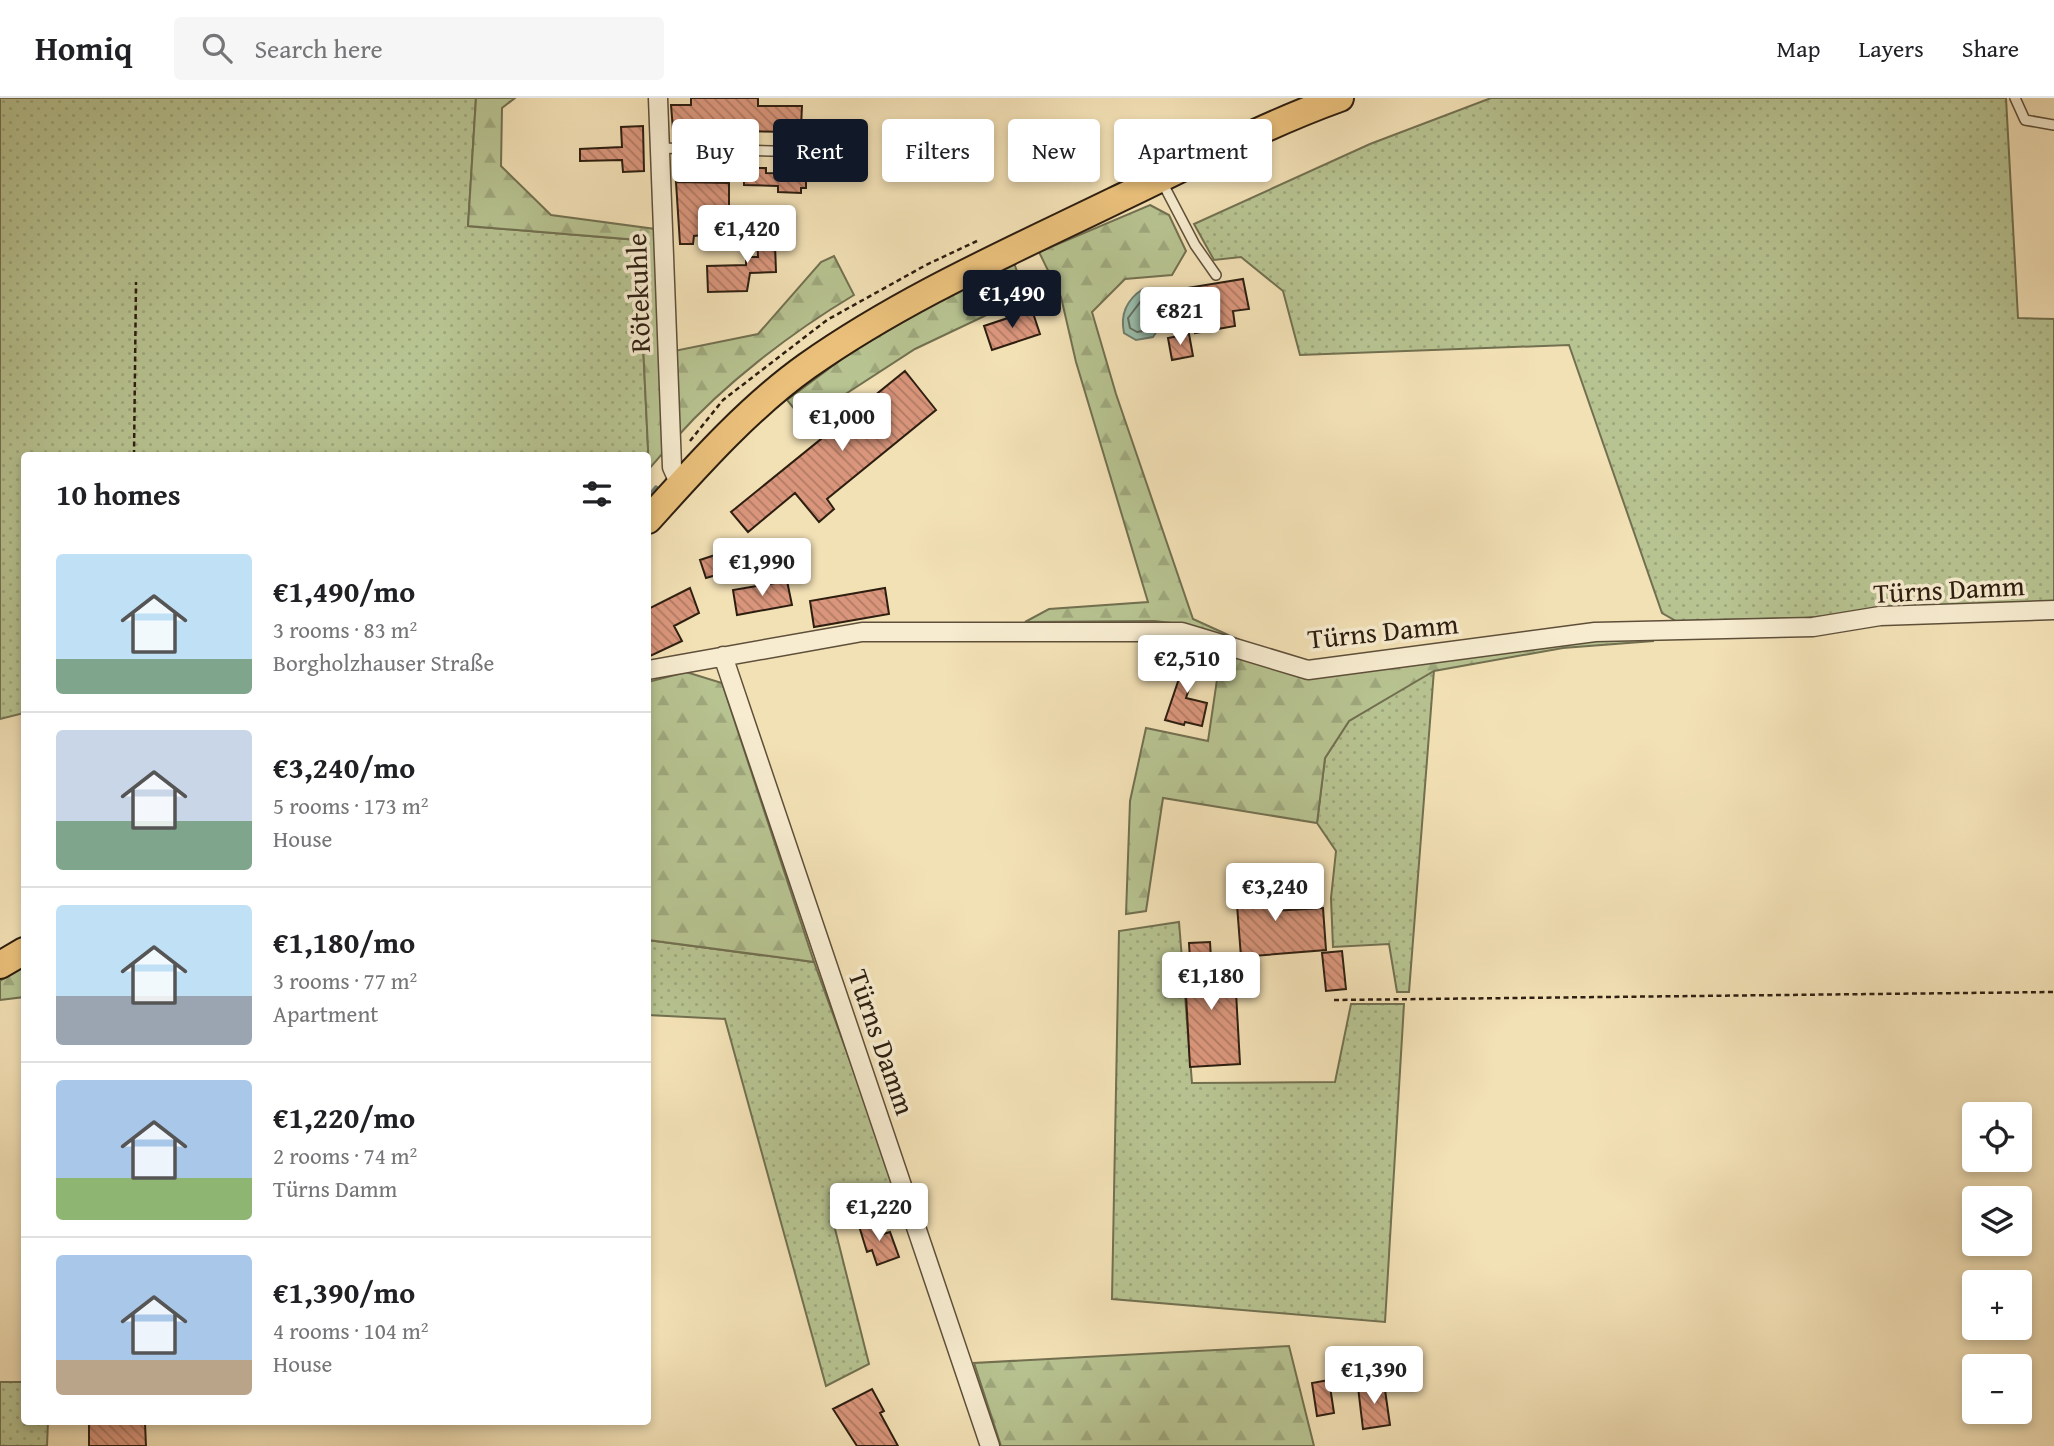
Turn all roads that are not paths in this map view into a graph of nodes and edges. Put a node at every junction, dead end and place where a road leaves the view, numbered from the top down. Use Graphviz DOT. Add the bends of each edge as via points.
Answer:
graph roads {
  1 [pos="657,98"];
  2 [pos="1340,98"];
  3 [pos="2015,98"];
  4 [pos="2054,125"];
  5 [pos="1272,126"];
  6 [pos="659,148"];
  7 [pos="773,151"];
  8 [pos="1154,182"];
  9 [pos="1162,182"];
  10 [pos="1216,275"];
  11 [pos="680,485"];
  12 [pos="651,517"];
  13 [pos="2054,610"];
  14 [pos="723,656"];
  15 [pos="651,669"];
  16 [pos="21,953"];
  17 [pos="0,965"];
  18 [pos="990,1446"];
  1 -- 6 [label="street, Rötekuhle"];
  2 -- 5 [label="main road"];
  3 -- 4 [label="lane" via="2025,120"];
  6 -- 7 [label="lane"];
  6 -- 11 [label="street, Rötekuhle" via="671,467"];
  8 -- 11 [label="main road" via="925,292 806,367 745,419"];
  9 -- 10 [label="lane"];
  11 -- 12 [label="main road"];
  13 -- 14 [label="street, Türns Damm" via="1880,616 1813,627 1595,632 1308,670 1182,632 862,632"];
  14 -- 15 [label="street, Türns Damm"];
  14 -- 18 [label="street, Türns Damm"];
  16 -- 17 [label="main road"];
}
